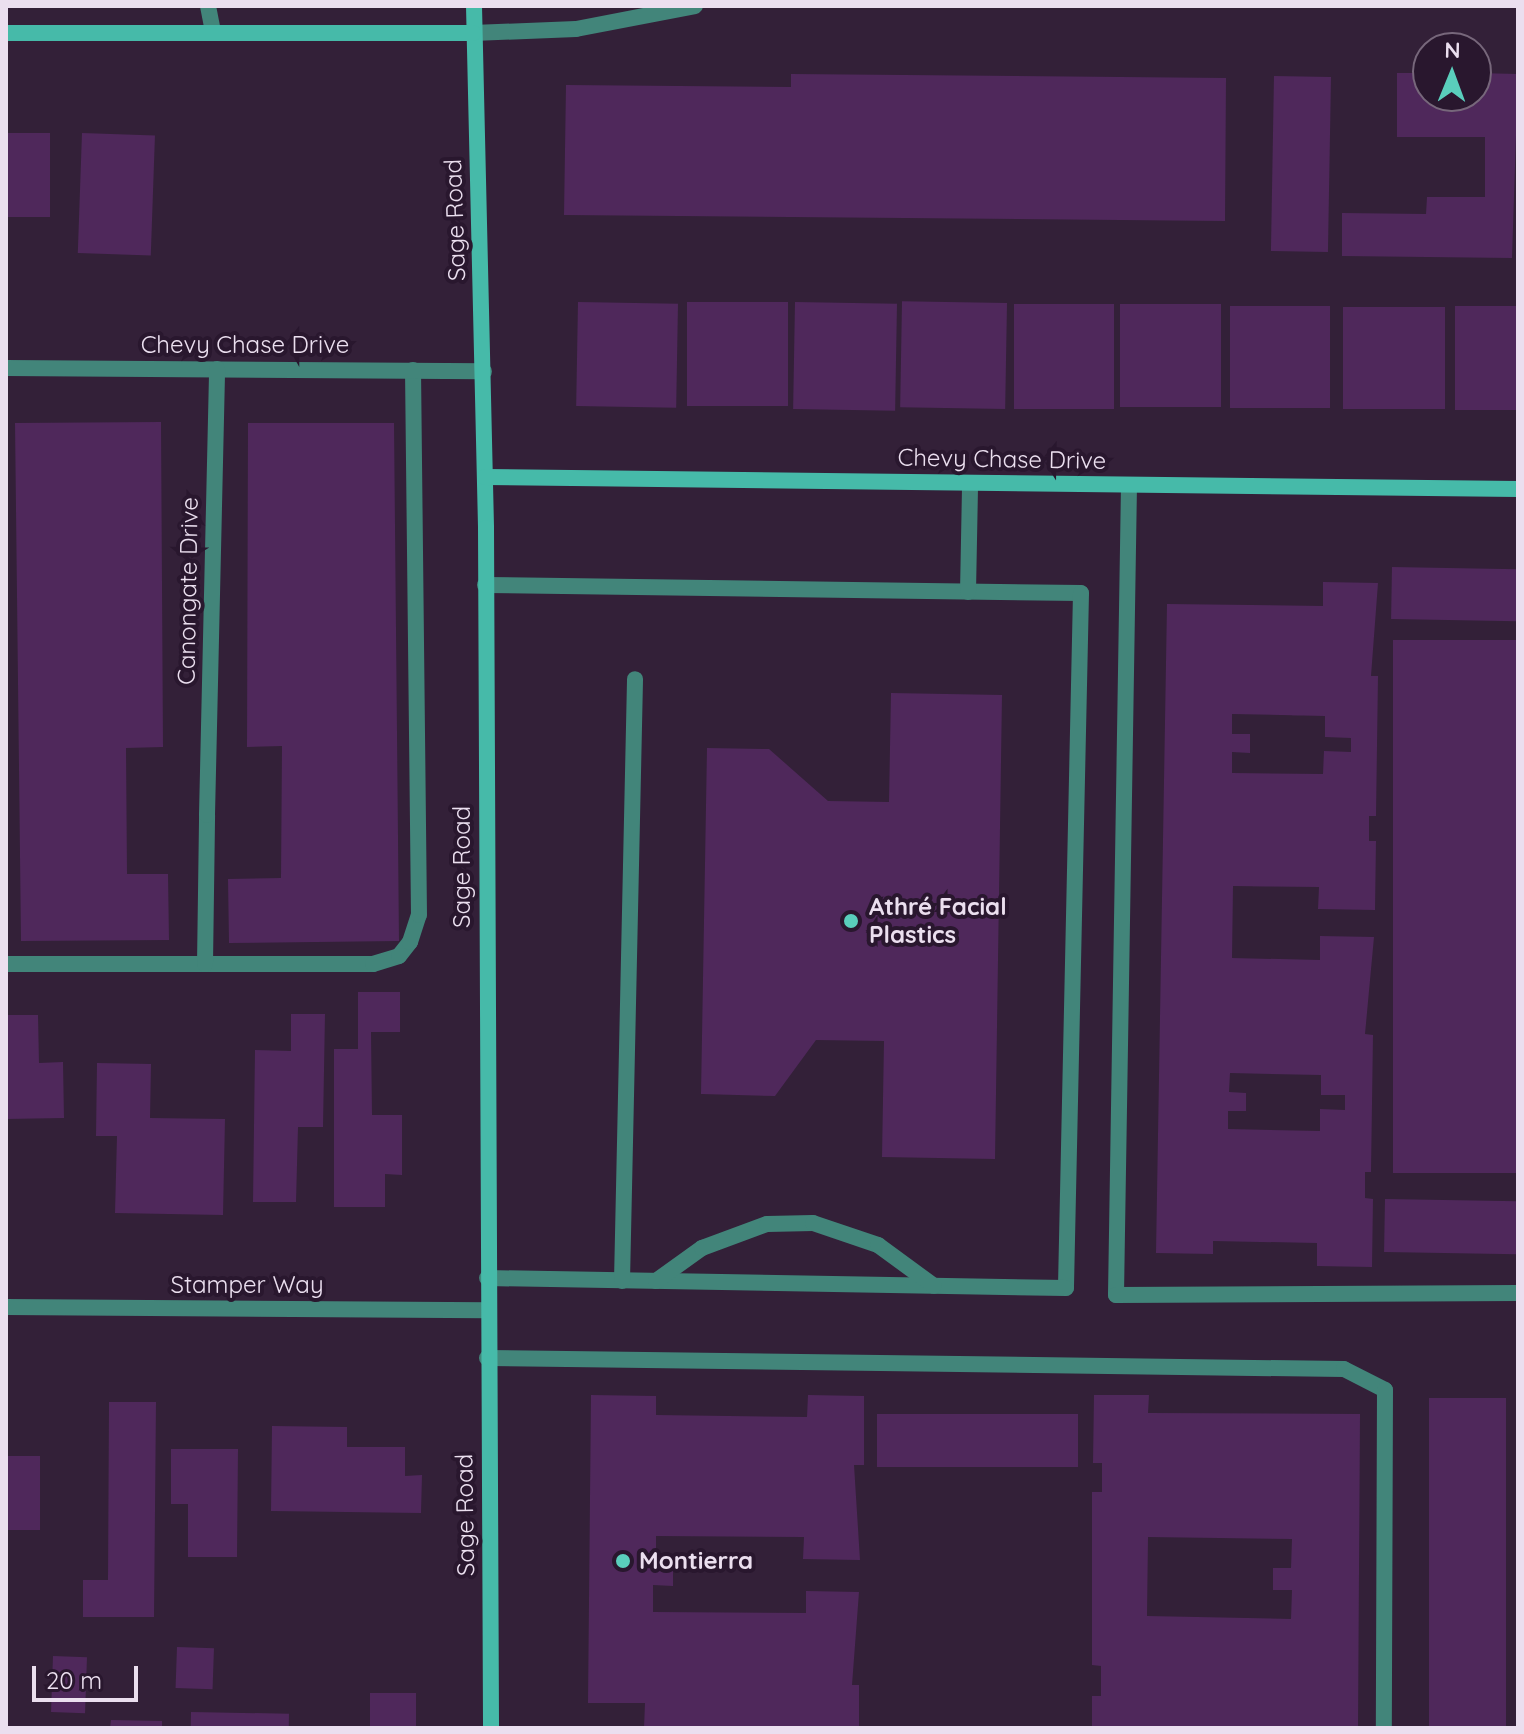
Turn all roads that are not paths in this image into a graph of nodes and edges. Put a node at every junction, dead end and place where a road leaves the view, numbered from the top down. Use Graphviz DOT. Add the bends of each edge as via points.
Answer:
graph roads {
  1 [pos="208,6"];
  2 [pos="474,6"];
  3 [pos="695,6"];
  4 [pos="213,31"];
  5 [pos="6,33"];
  6 [pos="473,33"];
  7 [pos="6,368"];
  8 [pos="217,369"];
  9 [pos="413,370"];
  10 [pos="484,371"];
  11 [pos="485,477"];
  12 [pos="970,483"];
  13 [pos="1129,485"];
  14 [pos="1518,489"];
  15 [pos="485,585"];
  16 [pos="968,592"];
  17 [pos="635,679"];
  18 [pos="6,964"];
  19 [pos="205,964"];
  20 [pos="487,1278"];
  21 [pos="622,1281"];
  22 [pos="656,1281"];
  23 [pos="934,1286"];
  24 [pos="1518,1293"];
  25 [pos="6,1307"];
  26 [pos="487,1310"];
  27 [pos="487,1358"];
  28 [pos="491,1728"];
  29 [pos="1384,1728"];
  1 -- 4 [label="street"];
  2 -- 6 [label="main road, Sage Road"];
  3 -- 6 [label="street" via="576,29"];
  4 -- 5 [label="main road"];
  4 -- 6 [label="main road"];
  6 -- 10 [label="main road, Sage Road"];
  7 -- 8 [label="street, Chevy Chase Drive"];
  8 -- 9 [label="street, Chevy Chase Drive"];
  8 -- 19 [label="street, Canongate Drive"];
  9 -- 10 [label="street, Chevy Chase Drive"];
  9 -- 19 [label="street" via="419,915 410,942 399,956 373,964"];
  10 -- 11 [label="main road, Sage Road"];
  11 -- 12 [label="main road, Chevy Chase Drive"];
  11 -- 15 [label="main road, Sage Road"];
  12 -- 13 [label="main road, Chevy Chase Drive"];
  12 -- 16 [label="street"];
  13 -- 14 [label="main road, Chevy Chase Drive"];
  13 -- 24 [label="street" via="1116,1295"];
  15 -- 16 [label="street"];
  15 -- 20 [label="main road, Sage Road"];
  16 -- 23 [label="street" via="1081,593 1066,1288"];
  17 -- 21 [label="street"];
  18 -- 19 [label="street"];
  20 -- 21 [label="street"];
  20 -- 26 [label="main road, Sage Road"];
  21 -- 22 [label="street"];
  22 -- 23 [label="street"];
  22 -- 23 [label="street" via="702,1248 767,1224 813,1223 878,1245"];
  25 -- 26 [label="street, Stamper Way"];
  26 -- 27 [label="main road, Sage Road"];
  27 -- 28 [label="main road, Sage Road"];
  27 -- 29 [label="street" via="1344,1369 1385,1390"];
}
